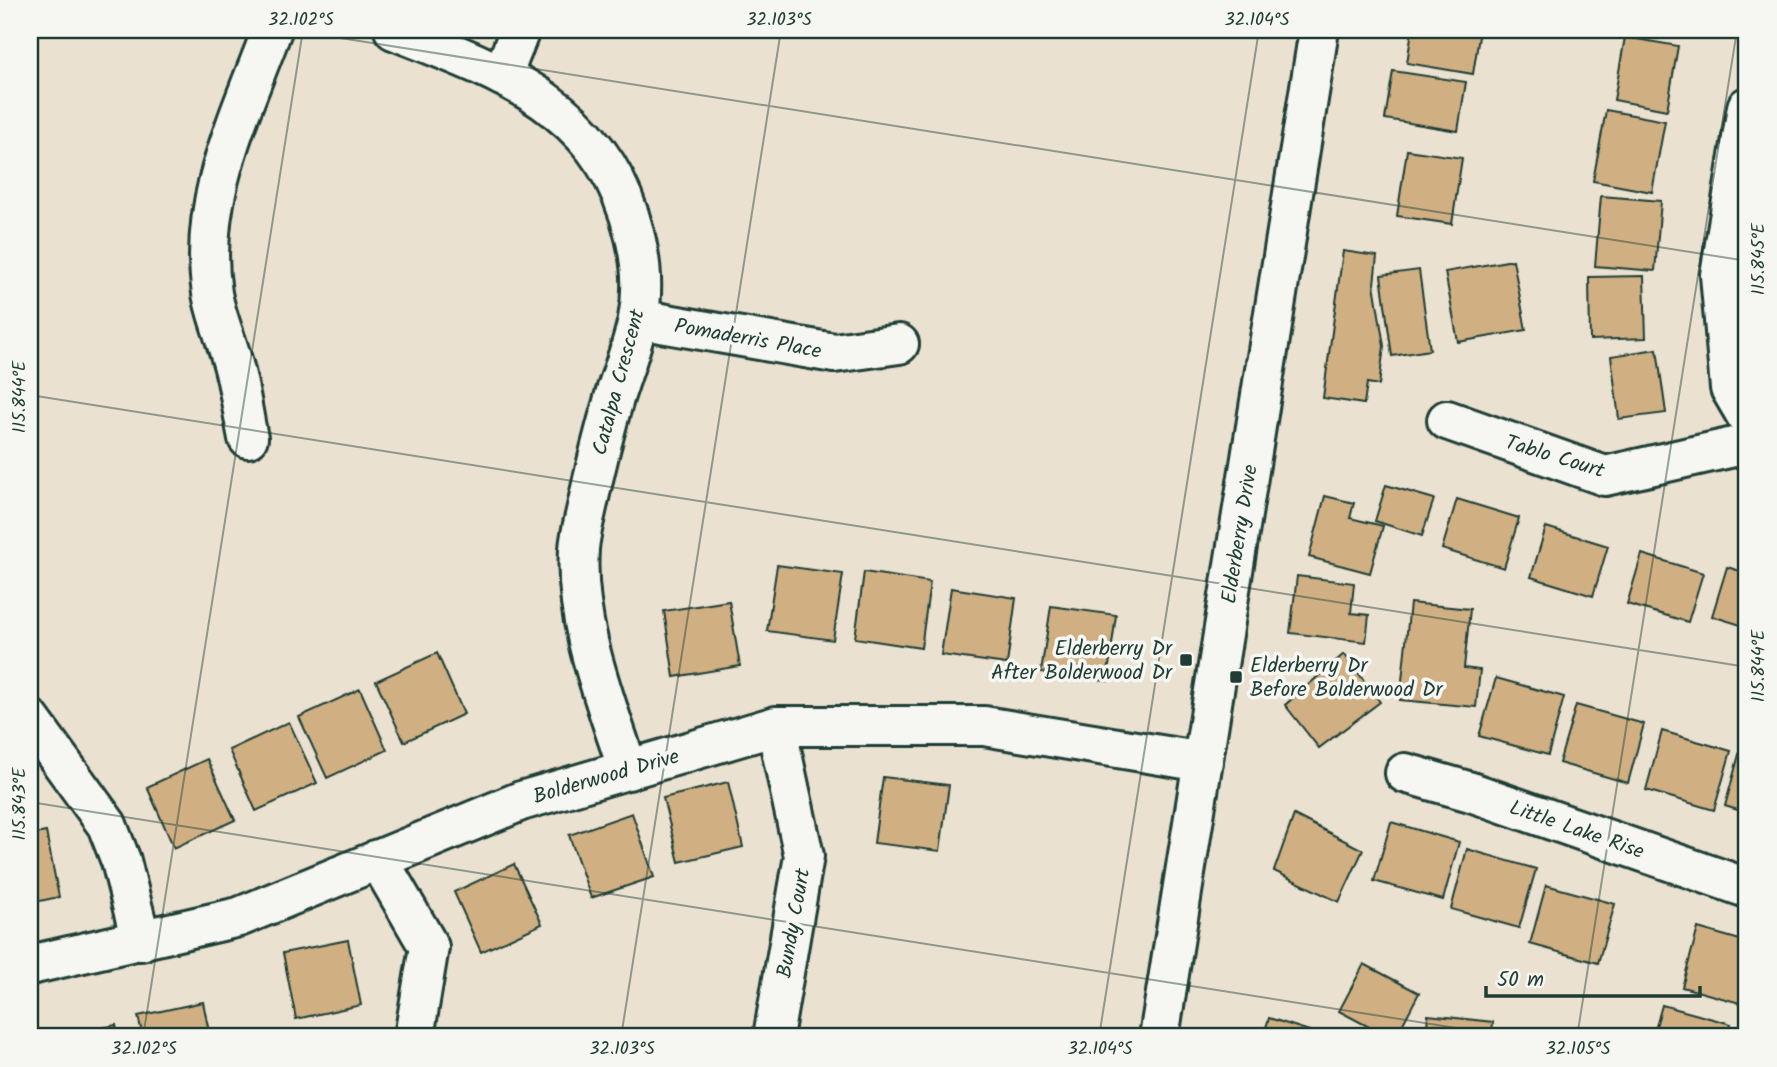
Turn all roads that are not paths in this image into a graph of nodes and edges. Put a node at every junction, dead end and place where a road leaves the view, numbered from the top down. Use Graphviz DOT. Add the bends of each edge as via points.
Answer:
graph roads {
  1 [pos="272,30"];
  2 [pos="394,30"];
  3 [pos="520,30"];
  4 [pos="1319,30"];
  5 [pos="502,76"];
  6 [pos="1747,107"];
  7 [pos="638,319"];
  8 [pos="900,344"];
  9 [pos="1747,417"];
  10 [pos="1447,420"];
  11 [pos="248,438"];
  12 [pos="1747,444"];
  13 [pos="30,719"];
  14 [pos="776,726"];
  15 [pos="1203,762"];
  16 [pos="628,770"];
  17 [pos="1405,773"];
  18 [pos="378,859"];
  19 [pos="1747,888"];
  20 [pos="141,941"];
  21 [pos="30,965"];
  22 [pos="414,1037"];
  23 [pos="773,1037"];
  24 [pos="1159,1037"];
  1 -- 11 [label="street" via="222,163 208,246 212,294 234,365"];
  2 -- 5 [label="street, Catalpa Crescent"];
  3 -- 5 [label="street"];
  4 -- 15 [label="street, Elderberry Drive"];
  5 -- 7 [label="street, Catalpa Crescent" via="536,93 572,122 602,155 622,191 635,234 643,274"];
  6 -- 9 [label="street" via="1720,275 1730,388"];
  7 -- 8 [label="street, Pomaderris Place" via="834,353"];
  7 -- 16 [label="street, Catalpa Crescent" via="599,447 579,548 580,593 593,659"];
  10 -- 12 [label="street, Tablo Court" via="1605,477"];
  13 -- 20 [label="street" via="107,825"];
  14 -- 15 [label="street, Bolderwood Drive" via="984,726"];
  14 -- 16 [label="street, Bolderwood Drive"];
  14 -- 23 [label="street, Bundy Court" via="804,856"];
  15 -- 24 [label="street, Elderberry Drive"];
  16 -- 18 [label="street, Bolderwood Drive" via="521,801"];
  17 -- 19 [label="street, Little Lake Rise"];
  18 -- 20 [label="street, Bolderwood Drive" via="239,917"];
  18 -- 22 [label="street" via="429,947"];
  20 -- 21 [label="street, Bolderwood Drive"];
}
